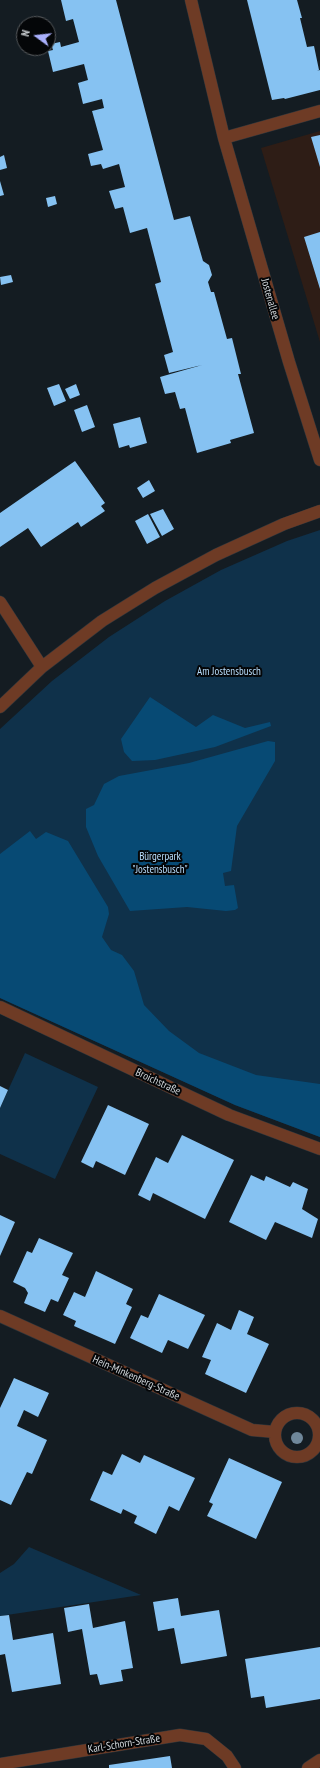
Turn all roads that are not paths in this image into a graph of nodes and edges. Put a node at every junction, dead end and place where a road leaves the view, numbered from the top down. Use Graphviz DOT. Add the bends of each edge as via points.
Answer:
graph roads {
  1 [pos="191,0"];
  2 [pos="320,111"];
  3 [pos="224,138"];
  4 [pos="320,460"];
  5 [pos="320,511"];
  6 [pos="0,602"];
  7 [pos="42,667"];
  8 [pos="0,708"];
  9 [pos="0,1007"];
  10 [pos="320,1149"];
  11 [pos="0,1316"];
  12 [pos="275,1432"];
  13 [pos="320,1436"];
  14 [pos="320,1760"];
  15 [pos="0,1764"];
  16 [pos="235,1768"];
  17 [pos="308,1768"];
  1 -- 3 [label="street, Jostenallee"];
  2 -- 3 [label="street"];
  3 -- 4 [label="street, Jostenallee"];
  5 -- 7 [label="street" via="216,554 155,588 102,620"];
  6 -- 7 [label="street"];
  7 -- 8 [label="street"];
  9 -- 10 [label="street, Broichstraße" via="229,1115"];
  11 -- 12 [label="street, Hein-Minkenberg-Straße" via="252,1430"];
  12 -- 13 [label="street" via="279,1422 288,1415 299,1413 310,1416 318,1425"];
  12 -- 13 [label="street" via="277,1444 285,1454 296,1458 307,1456 316,1447"];
  14 -- 17 [label="street"];
  15 -- 16 [label="street, Karl-Schorn-Straße" via="180,1735 206,1739 227,1756"];
}
